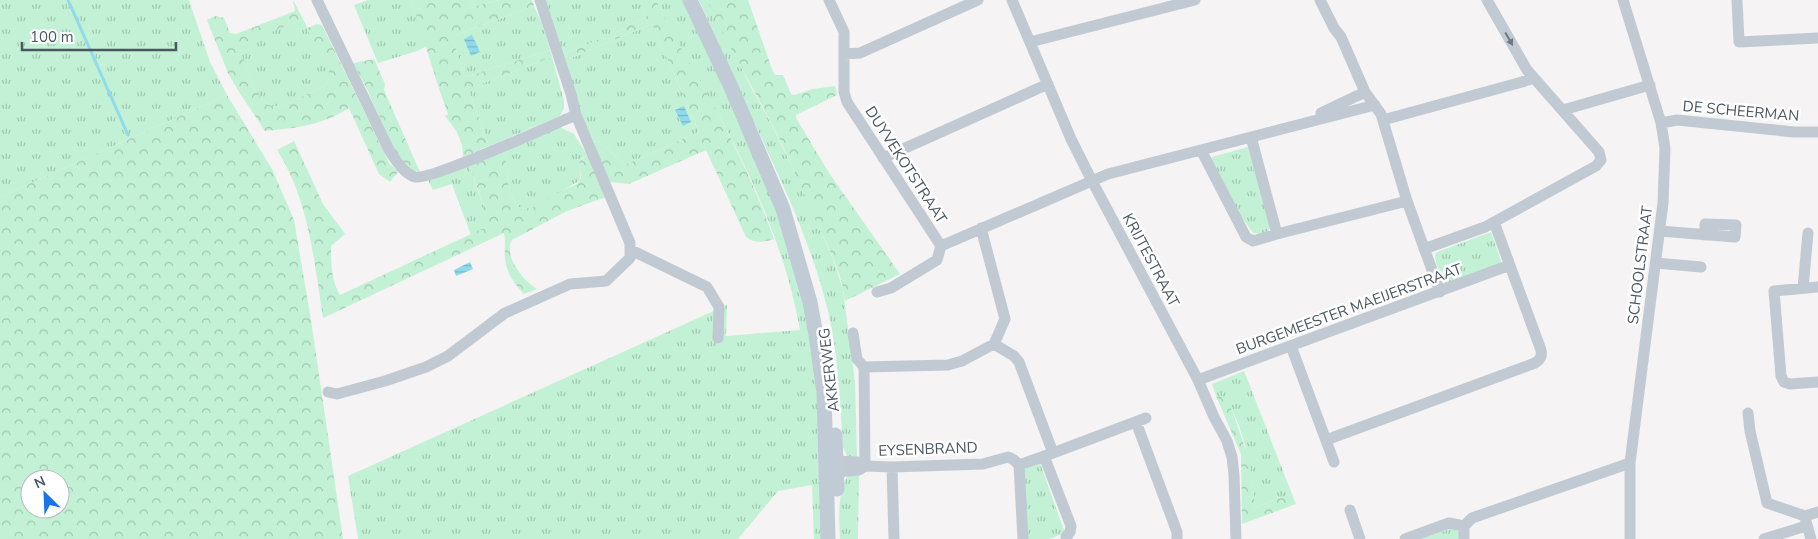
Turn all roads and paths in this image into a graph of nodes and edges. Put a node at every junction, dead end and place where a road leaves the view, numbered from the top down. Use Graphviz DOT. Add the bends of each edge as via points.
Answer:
graph roads {
  1 [pos="317,0"];
  2 [pos="540,0"];
  3 [pos="690,0"];
  4 [pos="829,0"];
  5 [pos="978,0"];
  6 [pos="1012,0"];
  7 [pos="1196,0"];
  8 [pos="1320,0"];
  9 [pos="1486,0"];
  10 [pos="1623,0"];
  11 [pos="1737,0"];
  12 [pos="1818,38"];
  13 [pos="1030,42"];
  14 [pos="844,54"];
  15 [pos="1533,78"];
  16 [pos="1048,84"];
  17 [pos="1650,85"];
  18 [pos="1365,92"];
  19 [pos="1375,105"];
  20 [pos="1562,110"];
  21 [pos="576,115"];
  22 [pos="1384,120"];
  23 [pos="1661,123"];
  24 [pos="1299,124"];
  25 [pos="1818,132"];
  26 [pos="1251,136"];
  27 [pos="1201,150"];
  28 [pos="883,158"];
  29 [pos="1092,182"];
  30 [pos="1407,201"];
  31 [pos="1494,222"];
  32 [pos="981,228"];
  33 [pos="1660,230"];
  34 [pos="1808,233"];
  35 [pos="1277,234"];
  36 [pos="1705,235"];
  37 [pos="941,246"];
  38 [pos="1424,249"];
  39 [pos="631,250"];
  40 [pos="1656,263"];
  41 [pos="1510,265"];
  42 [pos="1701,267"];
  43 [pos="1818,287"];
  44 [pos="1802,288"];
  45 [pos="877,292"];
  46 [pos="1440,292"];
  47 [pos="853,333"];
  48 [pos="718,338"];
  49 [pos="994,344"];
  50 [pos="1291,346"];
  51 [pos="864,367"];
  52 [pos="1198,380"];
  53 [pos="1818,382"];
  54 [pos="328,392"];
  55 [pos="1748,413"];
  56 [pos="1326,440"];
  57 [pos="1049,455"];
  58 [pos="1334,462"];
  59 [pos="1630,463"];
  60 [pos="1019,465"];
  61 [pos="836,466"];
  62 [pos="865,466"];
  63 [pos="892,467"];
  64 [pos="1350,510"];
  65 [pos="1818,512"];
  66 [pos="1806,521"];
  67 [pos="1464,526"];
  68 [pos="1064,538"];
  69 [pos="828,539"];
  70 [pos="838,539"];
  71 [pos="894,539"];
  72 [pos="1023,539"];
  73 [pos="1177,539"];
  74 [pos="1236,539"];
  75 [pos="1360,539"];
  76 [pos="1405,539"];
  77 [pos="1464,539"];
  78 [pos="1630,539"];
  79 [pos="1764,539"];
  80 [pos="1811,539"];
  1 -- 21 [label="street" via="389,150 415,177 482,156"];
  2 -- 21 [label="street"];
  3 -- 61 [label="main road, AKKERWEG" via="783,209 810,302"];
  4 -- 14 [label="street, DUYVEKOTSTRAAT" via="844,32"];
  5 -- 14 [label="street" via="860,52"];
  6 -- 13 [label="street, KRIJTESTRAAT"];
  7 -- 13 [label="street"];
  8 -- 18 [label="street"];
  9 -- 15 [label="street, one-way"];
  10 -- 17 [label="street, SCHOOLSTRAAT"];
  11 -- 12 [label="street" via="1739,42"];
  13 -- 16 [label="street, KRIJTESTRAAT"];
  14 -- 28 [label="street, DUYVEKOTSTRAAT" via="847,102"];
  15 -- 20 [label="street"];
  15 -- 22 [label="street"];
  16 -- 28 [label="street"];
  16 -- 29 [label="street, KRIJTESTRAAT"];
  17 -- 20 [label="street"];
  17 -- 23 [label="street, SCHOOLSTRAAT"];
  18 -- 19 [label="street"];
  18 -- 24 [label="street"];
  19 -- 22 [label="street"];
  19 -- 24 [label="street"];
  20 -- 31 [label="street" via="1599,152 1601,160 1596,166"];
  21 -- 39 [label="street"];
  22 -- 30 [label="street"];
  23 -- 25 [label="street, DE SCHEERMAN" via="1677,120"];
  23 -- 33 [label="street, SCHOOLSTRAAT" via="1665,172"];
  24 -- 26 [label="street, DUYVEKOTSTRAAT"];
  26 -- 27 [label="street, DUYVEKOTSTRAAT"];
  26 -- 35 [label="street"];
  27 -- 29 [label="street, DUYVEKOTSTRAAT" via="1108,174"];
  27 -- 35 [label="street" via="1246,237 1253,241"];
  28 -- 37 [label="street, DUYVEKOTSTRAAT"];
  29 -- 32 [label="street, DUYVEKOTSTRAAT"];
  29 -- 52 [label="street, KRIJTESTRAAT"];
  30 -- 35 [label="street"];
  30 -- 38 [label="street"];
  31 -- 38 [label="street"];
  31 -- 41 [label="street"];
  32 -- 37 [label="street, DUYVEKOTSTRAAT"];
  32 -- 49 [label="street" via="1005,319"];
  33 -- 36 [label="street"];
  33 -- 40 [label="street, SCHOOLSTRAAT"];
  34 -- 44 [label="street"];
  37 -- 45 [label="street" via="937,260 891,288"];
  38 -- 46 [label="street"];
  39 -- 48 [label="street" via="707,287 719,307"];
  39 -- 54 [label="street" via="630,258 606,281 570,284 505,313 448,356 426,367 337,394"];
  40 -- 42 [label="street"];
  40 -- 59 [label="street, SCHOOLSTRAAT"];
  41 -- 46 [label="street, BURGEMEESTER MAEIJERSTRAAT"];
  41 -- 56 [label="street" via="1541,350 1540,360"];
  43 -- 44 [label="street"];
  44 -- 53 [label="street" via="1774,291 1780,376 1790,384"];
  46 -- 50 [label="street, BURGEMEESTER MAEIJERSTRAAT"];
  47 -- 51 [label="street" via="857,359"];
  49 -- 51 [label="street" via="948,365"];
  49 -- 57 [label="street" via="1018,362"];
  50 -- 52 [label="street, BURGEMEESTER MAEIJERSTRAAT"];
  50 -- 56 [label="street"];
  51 -- 62 [label="street"];
  52 -- 74 [label="street, KRIJTESTRAAT" via="1232,457"];
  55 -- 66 [label="street" via="1768,503"];
  56 -- 58 [label="street"];
  57 -- 60 [label="street"];
  57 -- 68 [label="street" via="1071,526"];
  57 -- 73 [label="street" via="1141,420"];
  59 -- 67 [label="street" via="1472,518"];
  59 -- 78 [label="street, SCHOOLSTRAAT"];
  60 -- 63 [label="street, EYSENBRAND" via="1008,457 983,464"];
  60 -- 72 [label="street"];
  61 -- 62 [label="street, EYSENBRAND" via="858,462"];
  61 -- 69 [label="main road, AKKERWEG"];
  61 -- 70 [label="main road, AKKERWEG"];
  62 -- 63 [label="street, EYSENBRAND"];
  63 -- 71 [label="street"];
  64 -- 75 [label="street"];
  65 -- 66 [label="street"];
  66 -- 79 [label="street"];
  66 -- 80 [label="street"];
  67 -- 76 [label="street" via="1449,522"];
  67 -- 77 [label="street"];
}
